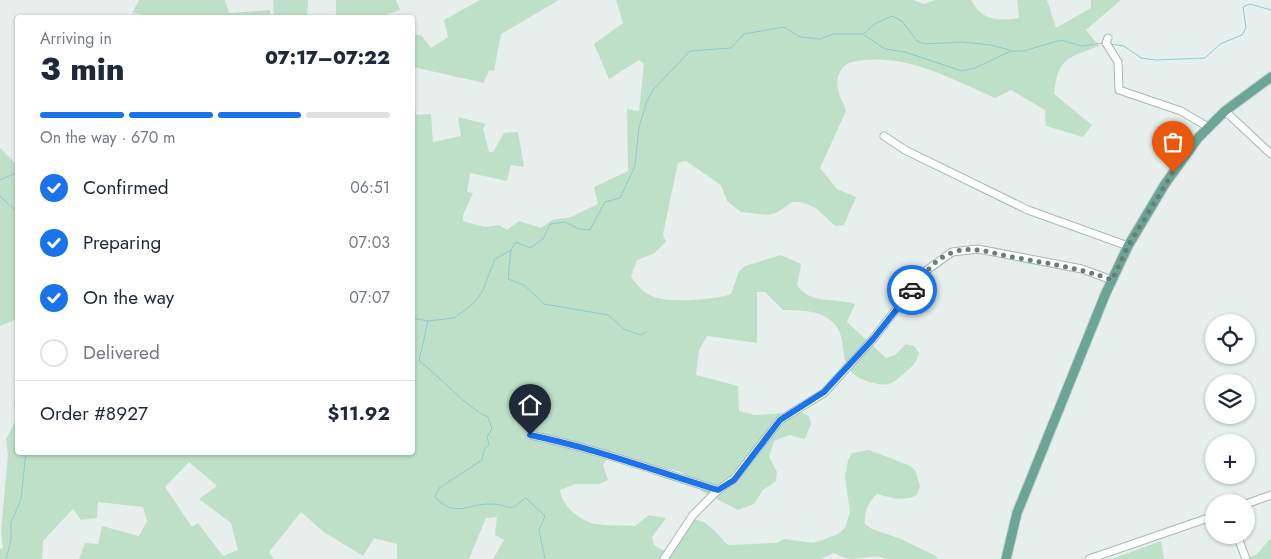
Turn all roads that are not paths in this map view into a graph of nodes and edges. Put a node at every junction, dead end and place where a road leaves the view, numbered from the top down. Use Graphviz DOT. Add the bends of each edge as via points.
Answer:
graph roads {
  1 [pos="1108,38"];
  2 [pos="1271,77"];
  3 [pos="1225,112"];
  4 [pos="1208,127"];
  5 [pos="884,136"];
  6 [pos="1271,154"];
  7 [pos="1128,246"];
  8 [pos="1112,280"];
  9 [pos="530,435"];
  10 [pos="718,490"];
  11 [pos="1271,495"];
  12 [pos="1255,501"];
  13 [pos="1205,519"];
  14 [pos="1240,544"];
  15 [pos="664,559"];
  16 [pos="1006,559"];
  17 [pos="1089,559"];
  18 [pos="1246,559"];
  1 -- 4 [label="street" via="1106,43 1118,62 1119,90 1181,111"];
  2 -- 3 [label="main road"];
  3 -- 4 [label="main road"];
  3 -- 6 [label="street"];
  4 -- 7 [label="main road" via="1188,149"];
  5 -- 7 [label="street" via="905,150 1028,210"];
  7 -- 8 [label="main road"];
  8 -- 10 [label="street" via="1082,269 978,249 944,256 927,270 873,339 824,392 780,420 734,480"];
  8 -- 16 [label="main road" via="1018,513"];
  9 -- 10 [label="street" via="577,445"];
  10 -- 15 [label="street" via="693,515"];
  11 -- 12 [label="street"];
  13 -- 17 [label="street"];
  14 -- 18 [label="street"];
}
